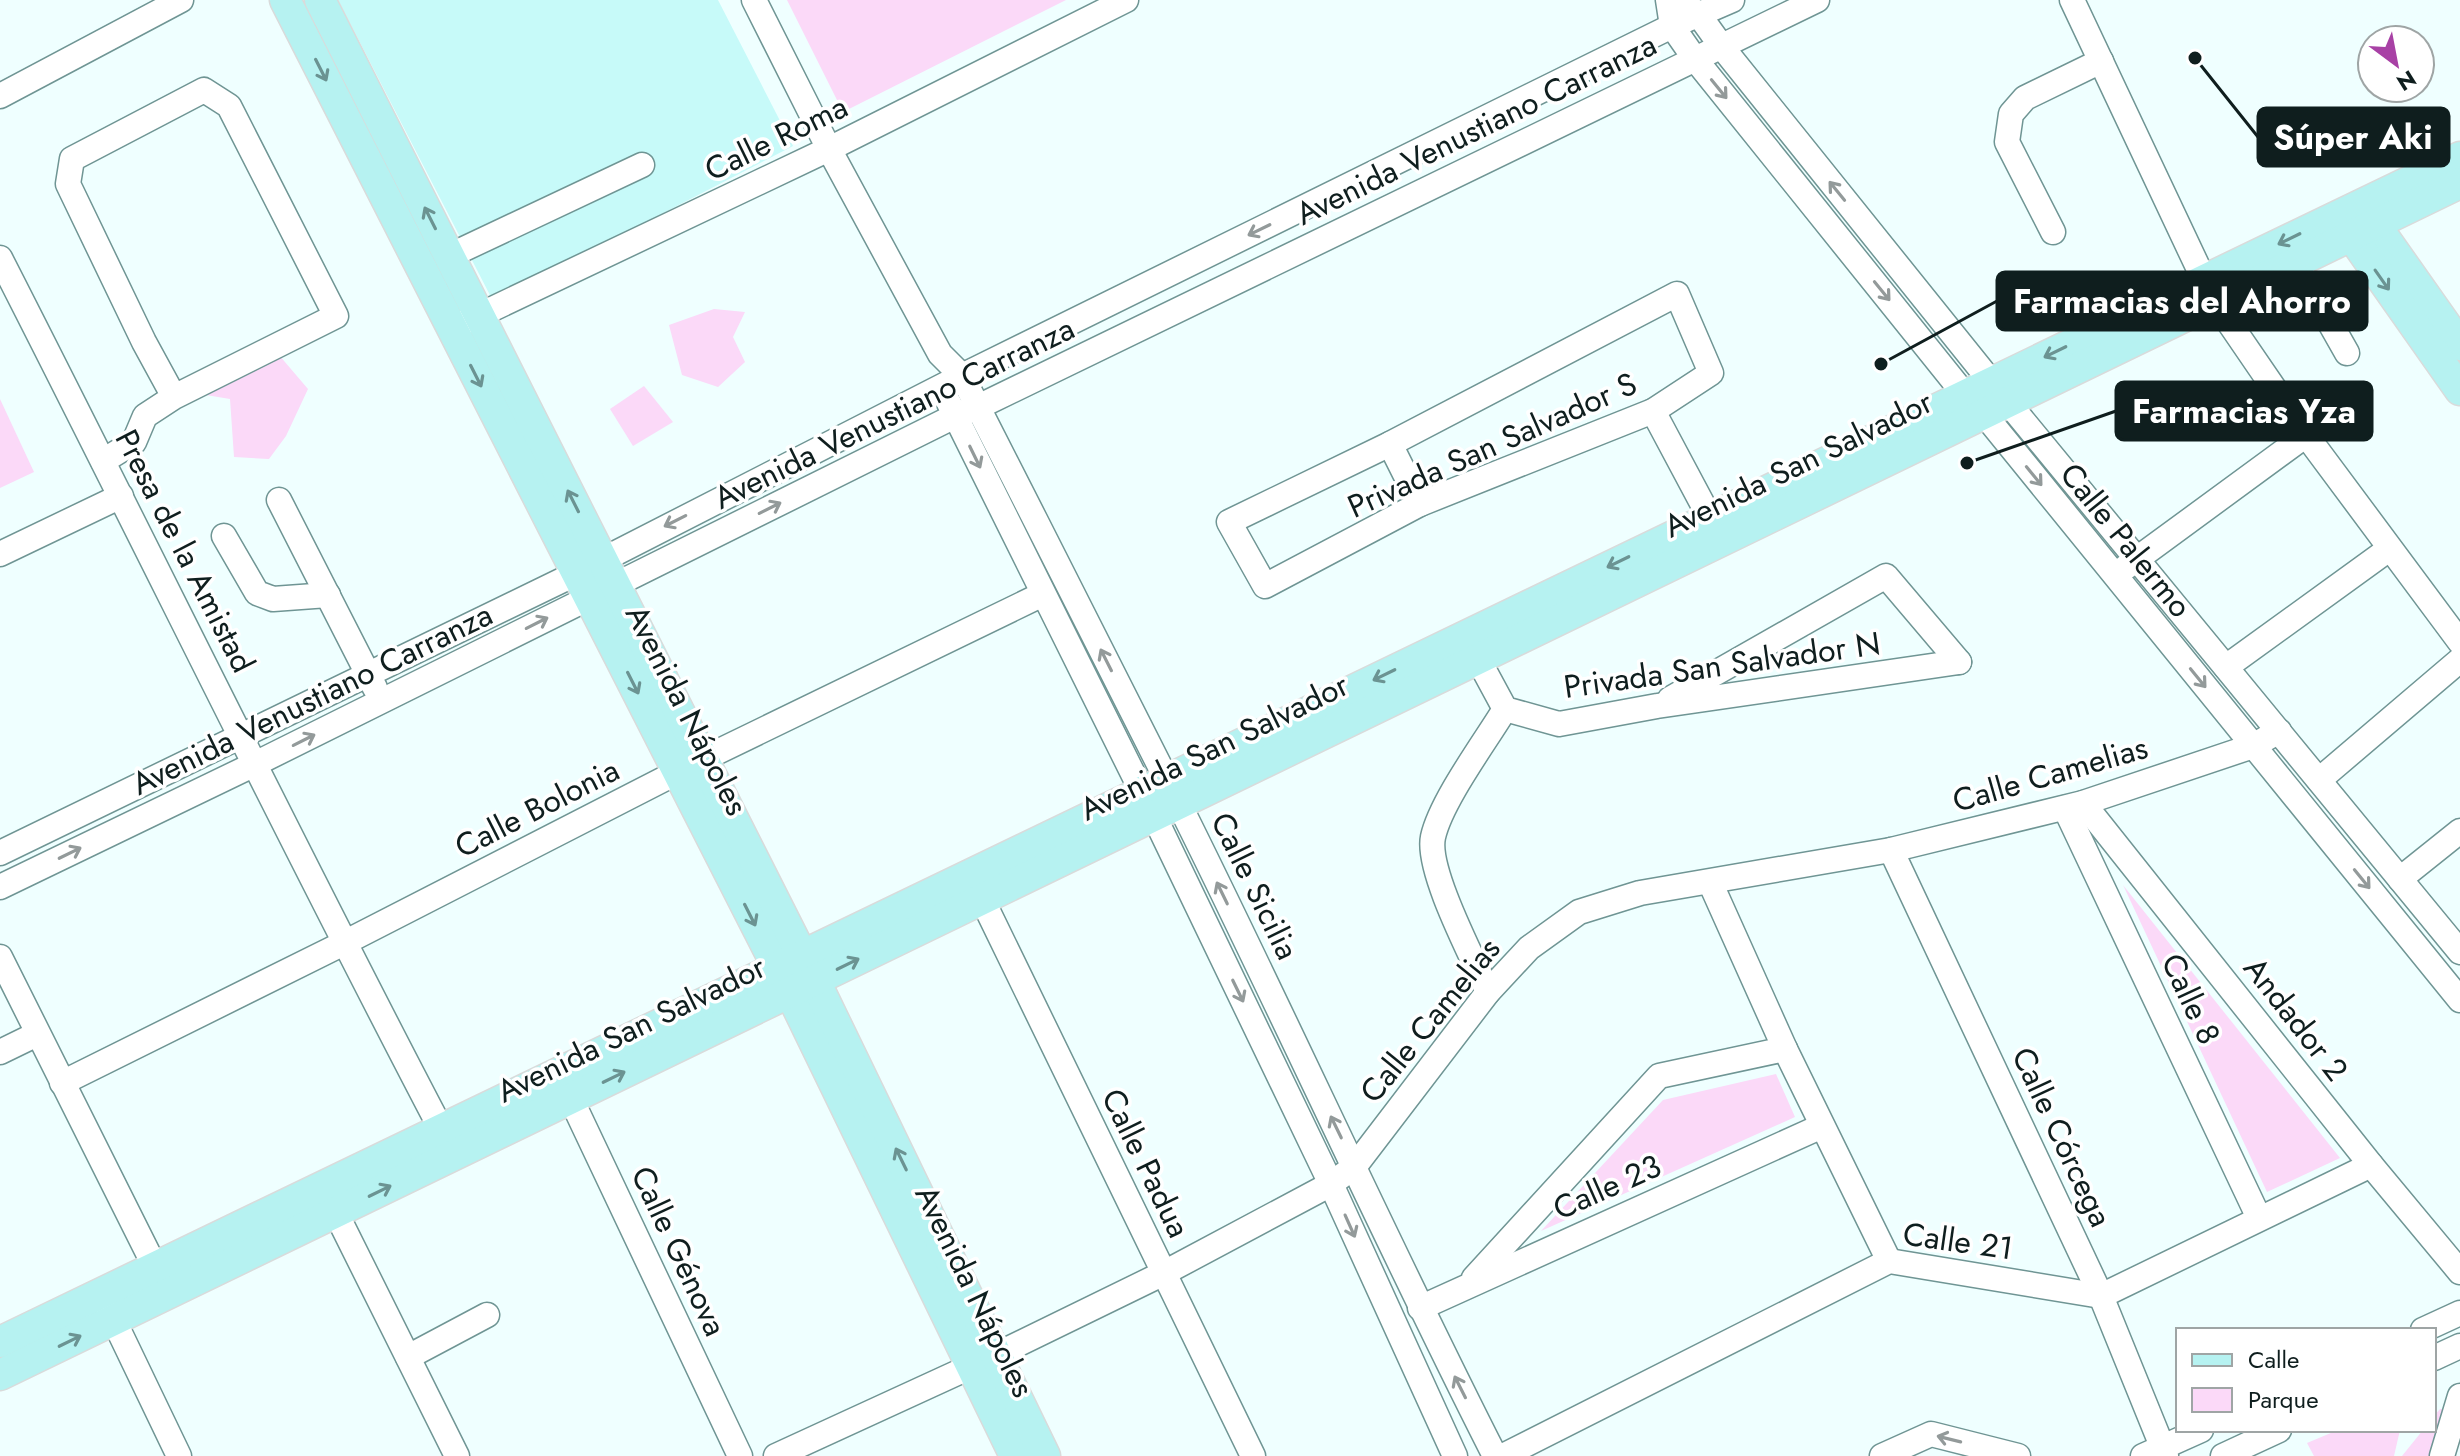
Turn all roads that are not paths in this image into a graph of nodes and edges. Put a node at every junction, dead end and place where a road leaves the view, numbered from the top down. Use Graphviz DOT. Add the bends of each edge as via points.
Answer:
graph roads {
  1 [pos="181,0"];
  2 [pos="285,0"];
  3 [pos="320,0"];
  4 [pos="754,0"];
  5 [pos="1126,0"];
  6 [pos="1668,0"];
  7 [pos="1679,0"];
  8 [pos="1732,0"];
  9 [pos="1817,0"];
  10 [pos="2072,0"];
  11 [pos="1699,15"];
  12 [pos="1672,26"];
  13 [pos="1722,47"];
  14 [pos="1695,59"];
  15 [pos="2101,61"];
  16 [pos="0,96"];
  17 [pos="386,131"];
  18 [pos="359,144"];
  19 [pos="829,149"];
  20 [pos="2460,157"];
  21 [pos="642,165"];
  22 [pos="2460,183"];
  23 [pos="2356,220"];
  24 [pos="2053,232"];
  25 [pos="449,256"];
  26 [pos="0,258"];
  27 [pos="2296,263"];
  28 [pos="2210,291"];
  29 [pos="465,322"];
  30 [pos="2460,345"];
  31 [pos="2347,353"];
  32 [pos="952,381"];
  33 [pos="2460,390"];
  34 [pos="174,397"];
  35 [pos="1988,398"];
  36 [pos="978,407"];
  37 [pos="1653,411"];
  38 [pos="955,416"];
  39 [pos="2306,435"];
  40 [pos="1390,444"];
  41 [pos="103,461"];
  42 [pos="121,496"];
  43 [pos="279,500"];
  44 [pos="1420,504"];
  45 [pos="1710,518"];
  46 [pos="224,536"];
  47 [pos="2389,549"];
  48 [pos="0,554"];
  49 [pos="2137,558"];
  50 [pos="2115,577"];
  51 [pos="596,579"];
  52 [pos="1043,594"];
  53 [pos="328,595"];
  54 [pos="2460,642"];
  55 [pos="1478,659"];
  56 [pos="2460,660"];
  57 [pos="2226,667"];
  58 [pos="369,674"];
  59 [pos="381,701"];
  60 [pos="1657,706"];
  61 [pos="1505,709"];
  62 [pos="2279,731"];
  63 [pos="242,735"];
  64 [pos="2253,746"];
  65 [pos="255,764"];
  66 [pos="690,766"];
  67 [pos="2319,780"];
  68 [pos="1160,798"];
  69 [pos="2074,806"];
  70 [pos="2460,831"];
  71 [pos="1891,850"];
  72 [pos="0,853"];
  73 [pos="2400,879"];
  74 [pos="1710,882"];
  75 [pos="0,887"];
  76 [pos="982,899"];
  77 [pos="344,943"];
  78 [pos="2460,952"];
  79 [pos="0,957"];
  80 [pos="796,974"];
  81 [pos="1488,992"];
  82 [pos="2460,1000"];
  83 [pos="37,1034"];
  84 [pos="1785,1049"];
  85 [pos="0,1052"];
  86 [pos="62,1083"];
  87 [pos="565,1086"];
  88 [pos="1822,1126"];
  89 [pos="441,1129"];
  90 [pos="2371,1165"];
  91 [pos="1355,1166"];
  92 [pos="1331,1184"];
  93 [pos="329,1199"];
  94 [pos="2259,1218"];
  95 [pos="1889,1261"];
  96 [pos="155,1267"];
  97 [pos="2460,1272"];
  98 [pos="1164,1273"];
  99 [pos="1467,1285"];
  100 [pos="2101,1296"];
  101 [pos="107,1307"];
  102 [pos="1420,1308"];
  103 [pos="2460,1313"];
  104 [pos="487,1315"];
  105 [pos="2427,1328"];
  106 [pos="0,1342"];
  107 [pos="2460,1346"];
  108 [pos="408,1357"];
  109 [pos="2436,1357"];
  110 [pos="984,1360"];
  111 [pos="0,1375"];
  112 [pos="2460,1396"];
  113 [pos="2197,1432"];
  114 [pos="2275,1432"];
  115 [pos="2157,1453"];
  116 [pos="179,1456"];
  117 [pos="457,1456"];
  118 [pos="740,1456"];
  119 [pos="776,1456"];
  120 [pos="1015,1456"];
  121 [pos="1045,1456"];
  122 [pos="1253,1456"];
  123 [pos="1455,1456"];
  124 [pos="1495,1456"];
  125 [pos="1503,1456"];
  126 [pos="1882,1456"];
  127 [pos="2018,1456"];
  128 [pos="2223,1456"];
  129 [pos="2442,1456"];
  1 -- 16 [label="street"];
  2 -- 18 [label="main road, Avenida Nápoles, one-way"];
  3 -- 17 [label="main road, Avenida Nápoles"];
  4 -- 19 [label="street, Calle Sicilia"];
  5 -- 19 [label="street, Calle Roma"];
  6 -- 12 [label="street, Calle Palermo"];
  7 -- 11 [label="street, Calle Palermo"];
  8 -- 11 [label="street, Avenida Venustiano Carranza"];
  9 -- 13 [label="street, Avenida Venustiano Carranza"];
  10 -- 15 [label="street"];
  11 -- 12 [label="street, Avenida Venustiano Carranza"];
  11 -- 13 [label="street, Calle Palermo"];
  12 -- 14 [label="street, Calle Palermo"];
  12 -- 32 [label="street, Avenida Venustiano Carranza, one-way"];
  13 -- 14 [label="street, Avenida Venustiano Carranza"];
  35 -- 13 [label="street, Calle Palermo, one-way"];
  14 -- 35 [label="street, Calle Palermo, one-way"];
  14 -- 36 [label="street, Avenida Venustiano Carranza"];
  15 -- 24 [label="street" via="2025,98 2011,114 2007,142"];
  15 -- 28 [label="street"];
  17 -- 18 [label="street"];
  25 -- 17 [label="main road, Avenida Nápoles, one-way"];
  18 -- 29 [label="main road, Avenida Nápoles"];
  19 -- 29 [label="street, Calle Roma"];
  19 -- 32 [label="street, Calle Sicilia"];
  20 -- 23 [label="main road, Avenida San Salvador"];
  21 -- 25 [label="street"];
  22 -- 23 [label="main road, Avenida San Salvador"];
  23 -- 27 [label="main road, Avenida San Salvador"];
  23 -- 28 [label="main road, Avenida San Salvador, one-way"];
  23 -- 30 [label="main road"];
  23 -- 33 [label="main road, one-way"];
  25 -- 29 [label="main road, Avenida Nápoles"];
  26 -- 41 [label="street, Presa de la Amistad"];
  27 -- 28 [label="main road, Avenida San Salvador"];
  27 -- 31 [label="street"];
  28 -- 35 [label="main road, Avenida San Salvador"];
  28 -- 39 [label="street"];
  29 -- 51 [label="main road, Avenida Nápoles"];
  32 -- 36 [label="street, Calle Sicilia"];
  32 -- 38 [label="street, Calle Sicilia"];
  32 -- 51 [label="street, Avenida Venustiano Carranza, one-way"];
  34 -- 34 [label="street" via="68,184 72,159 204,90 229,106 336,316"];
  34 -- 41 [label="street" via="145,416 134,442"];
  35 -- 45 [label="main road, Avenida San Salvador"];
  35 -- 49 [label="street, Calle Palermo"];
  35 -- 50 [label="street, Calle Palermo, one-way"];
  35 -- 55 [label="main road, Avenida San Salvador"];
  36 -- 38 [label="street, Avenida Venustiano Carranza"];
  68 -- 36 [label="street, Calle Sicilia, one-way"];
  37 -- 40 [label="street, Privada San Salvador S" via="1711,373 1677,294"];
  37 -- 44 [label="street, Privada San Salvador S"];
  37 -- 45 [label="street"];
  51 -- 38 [label="street, Avenida Venustiano Carranza, one-way"];
  38 -- 52 [label="street, Calle Sicilia, one-way"];
  39 -- 47 [label="street"];
  39 -- 49 [label="street"];
  40 -- 44 [label="street"];
  40 -- 44 [label="street, Privada San Salvador S" via="1229,522 1265,586"];
  41 -- 42 [label="street, Presa de la Amistad"];
  42 -- 48 [label="street"];
  42 -- 63 [label="street, Presa de la Amistad"];
  43 -- 53 [label="street"];
  45 -- 68 [label="main road, Avenida San Salvador, one-way"];
  46 -- 53 [label="street" via="257,593 273,599"];
  47 -- 54 [label="street"];
  47 -- 57 [label="street"];
  49 -- 50 [label="street"];
  49 -- 57 [label="street, Calle Palermo"];
  50 -- 64 [label="street, Calle Palermo, one-way"];
  51 -- 58 [label="street, Avenida Venustiano Carranza"];
  59 -- 51 [label="street, Avenida Venustiano Carranza, one-way"];
  51 -- 66 [label="main road, Avenida Nápoles"];
  52 -- 66 [label="street, Calle Bolonia"];
  52 -- 68 [label="street, Calle Sicilia"];
  53 -- 58 [label="street"];
  55 -- 61 [label="street"];
  55 -- 68 [label="main road, Avenida San Salvador"];
  56 -- 67 [label="street"];
  57 -- 62 [label="street, Calle Palermo"];
  58 -- 59 [label="street"];
  58 -- 63 [label="street, Avenida Venustiano Carranza"];
  65 -- 59 [label="street, Avenida Venustiano Carranza, one-way"];
  60 -- 60 [label="street, Privada San Salvador N" via="1886,576 1959,662"];
  60 -- 61 [label="street, Privada San Salvador N" via="1559,724"];
  61 -- 81 [label="street" via="1440,815 1432,840 1434,866"];
  62 -- 64 [label="street, Calle Camelias"];
  62 -- 67 [label="street, Calle Palermo"];
  63 -- 65 [label="street, Presa de la Amistad"];
  63 -- 72 [label="street, Avenida Venustiano Carranza"];
  64 -- 69 [label="street, Calle Camelias"];
  64 -- 82 [label="street, Calle Palermo, one-way"];
  75 -- 65 [label="street, Avenida Venustiano Carranza, one-way"];
  65 -- 77 [label="street, Presa de la Amistad"];
  66 -- 77 [label="street, Calle Bolonia"];
  66 -- 80 [label="main road, Avenida Nápoles"];
  67 -- 73 [label="street, Calle Palermo"];
  68 -- 76 [label="main road, Avenida San Salvador"];
  68 -- 80 [label="main road, Avenida San Salvador"];
  91 -- 68 [label="street, Calle Sicilia, one-way"];
  68 -- 92 [label="street, Calle Sicilia, one-way"];
  69 -- 71 [label="street, Calle Camelias"];
  69 -- 90 [label="street, Andador 2"];
  69 -- 94 [label="street, Calle 8"];
  70 -- 73 [label="street"];
  71 -- 74 [label="street, Calle Camelias"];
  71 -- 100 [label="street, Calle Córcega"];
  73 -- 78 [label="street, Calle Palermo"];
  74 -- 81 [label="street, Calle Camelias" via="1640,893 1579,912 1529,948"];
  74 -- 84 [label="street"];
  80 -- 76 [label="main road, Avenida San Salvador, one-way"];
  76 -- 98 [label="street, Calle Padua"];
  77 -- 86 [label="street, Calle Bolonia"];
  77 -- 89 [label="street, Presa de la Amistad"];
  79 -- 83 [label="street"];
  80 -- 87 [label="main road, Avenida San Salvador"];
  80 -- 110 [label="main road, Avenida Nápoles"];
  81 -- 91 [label="street, Calle Camelias"];
  83 -- 85 [label="street"];
  83 -- 86 [label="street"];
  84 -- 88 [label="street"];
  84 -- 99 [label="street" via="1659,1076"];
  86 -- 96 [label="street"];
  87 -- 89 [label="main road, Avenida San Salvador"];
  93 -- 87 [label="main road, Avenida San Salvador, one-way"];
  87 -- 118 [label="street, Calle Génova"];
  88 -- 95 [label="street"];
  88 -- 99 [label="street, Calle 23"];
  89 -- 93 [label="main road, Avenida San Salvador"];
  90 -- 94 [label="street"];
  90 -- 97 [label="street, Andador 2"];
  91 -- 92 [label="street, Calle Camelias"];
  91 -- 102 [label="street, Calle Sicilia"];
  92 -- 98 [label="street, Calle Camelias"];
  92 -- 123 [label="street, Calle Sicilia, one-way"];
  93 -- 96 [label="main road, Avenida San Salvador"];
  93 -- 101 [label="main road, Avenida San Salvador"];
  93 -- 108 [label="street"];
  94 -- 100 [label="street"];
  95 -- 100 [label="street, Calle 21"];
  95 -- 125 [label="street, Calle 21"];
  96 -- 101 [label="main road, Avenida San Salvador"];
  98 -- 110 [label="street, Calle Camelias"];
  98 -- 122 [label="street, Calle Padua"];
  99 -- 102 [label="street, Calle 23"];
  100 -- 115 [label="street, Calle Córcega"];
  101 -- 106 [label="main road, Avenida San Salvador"];
  111 -- 101 [label="main road, Avenida San Salvador, one-way"];
  101 -- 116 [label="street"];
  124 -- 102 [label="street, Calle Sicilia, one-way"];
  103 -- 105 [label="street"];
  104 -- 108 [label="street"];
  107 -- 109 [label="street"];
  108 -- 117 [label="street"];
  110 -- 119 [label="street, Calle Camelias"];
  110 -- 120 [label="main road, Avenida Nápoles"];
  110 -- 121 [label="main road, Avenida Nápoles"];
  112 -- 129 [label="street"];
  113 -- 115 [label="street"];
  114 -- 128 [label="street"];
  127 -- 126 [label="street, one-way" via="1931,1434"];
}
